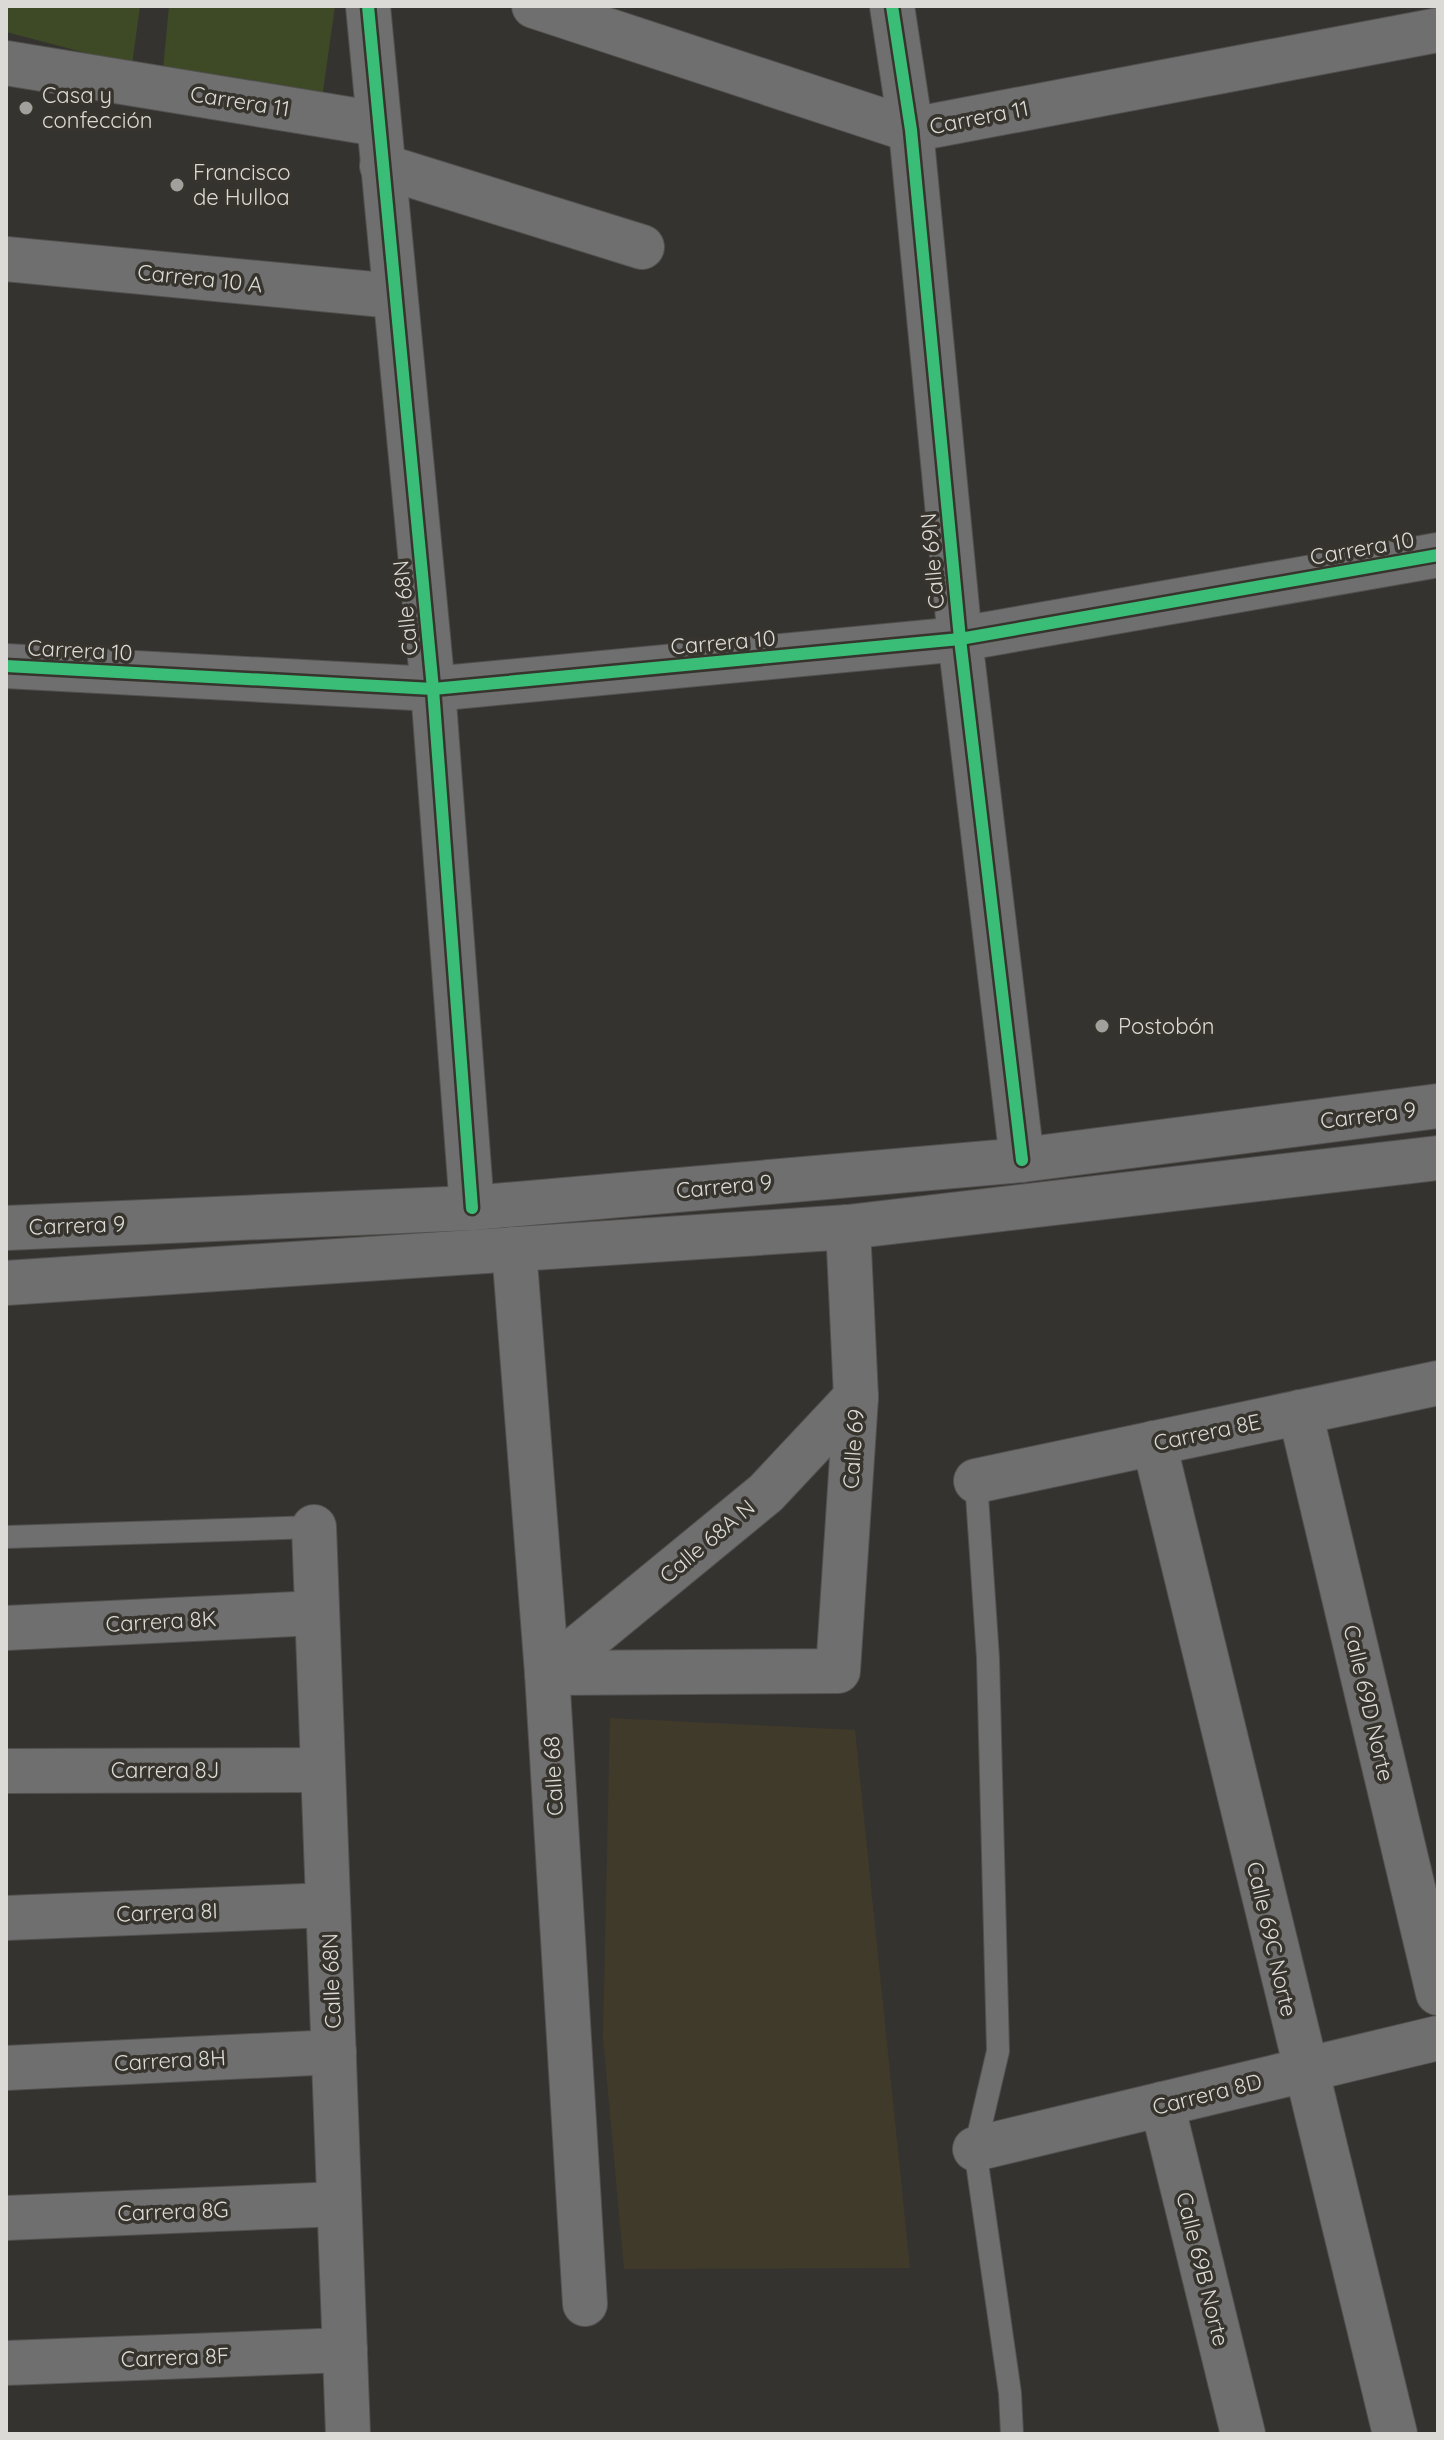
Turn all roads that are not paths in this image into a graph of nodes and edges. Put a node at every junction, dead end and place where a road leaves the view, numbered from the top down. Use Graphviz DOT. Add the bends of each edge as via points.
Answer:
graph roads {
  1 [pos="368,6"];
  2 [pos="534,6"];
  3 [pos="892,6"];
  4 [pos="1438,30"];
  5 [pos="6,63"];
  6 [pos="911,130"];
  7 [pos="380,145"];
  8 [pos="642,247"];
  9 [pos="6,259"];
  10 [pos="394,296"];
  11 [pos="1438,555"];
  12 [pos="960,639"];
  13 [pos="6,666"];
  14 [pos="433,689"];
  15 [pos="1438,1106"];
  16 [pos="1438,1158"];
  17 [pos="1022,1160"];
  18 [pos="472,1208"];
  19 [pos="848,1227"];
  20 [pos="6,1228"];
  21 [pos="514,1249"];
  22 [pos="6,1283"];
  23 [pos="1438,1383"];
  24 [pos="856,1397"];
  25 [pos="1300,1412"];
  26 [pos="1154,1443"];
  27 [pos="976,1481"];
  28 [pos="314,1527"];
  29 [pos="6,1537"];
  30 [pos="317,1613"];
  31 [pos="6,1628"];
  32 [pos="547,1673"];
  33 [pos="323,1770"];
  34 [pos="6,1771"];
  35 [pos="328,1905"];
  36 [pos="6,1918"];
  37 [pos="1438,1993"];
  38 [pos="1438,2038"];
  39 [pos="334,2052"];
  40 [pos="6,2068"];
  41 [pos="1304,2070"];
  42 [pos="1162,2104"];
  43 [pos="975,2149"];
  44 [pos="339,2204"];
  45 [pos="6,2218"];
  46 [pos="585,2304"];
  47 [pos="345,2350"];
  48 [pos="6,2363"];
  49 [pos="348,2434"];
  50 [pos="1012,2434"];
  51 [pos="1243,2434"];
  52 [pos="1395,2434"];
  1 -- 7 [label="street, Calle 68N"];
  2 -- 6 [label="street, Carrera 11"];
  3 -- 6 [label="street, Calle 69N"];
  4 -- 6 [label="street, Carrera 11"];
  5 -- 7 [label="street, Carrera 11"];
  6 -- 12 [label="street, Calle 69N"];
  7 -- 8 [label="street, Carrera 11"];
  7 -- 10 [label="street, Calle 68N"];
  9 -- 10 [label="street, Carrera 10 A"];
  10 -- 14 [label="street, Calle 68N"];
  11 -- 12 [label="street, Carrera 10"];
  12 -- 14 [label="street, Carrera 10"];
  12 -- 17 [label="street, Calle 69N"];
  13 -- 14 [label="street, Carrera 10"];
  14 -- 18 [label="street, Calle 68N"];
  15 -- 17 [label="street, Carrera 9"];
  16 -- 19 [label="street"];
  17 -- 18 [label="street, Carrera 9"];
  18 -- 20 [label="street, Carrera 9"];
  19 -- 21 [label="street"];
  19 -- 24 [label="street, Calle 69"];
  21 -- 22 [label="street"];
  21 -- 32 [label="street, Calle 68"];
  23 -- 25 [label="street, Carrera 8E"];
  24 -- 32 [label="street, Calle 68A N" via="766,1493"];
  24 -- 32 [label="street, Calle 69" via="838,1671"];
  25 -- 26 [label="street, Carrera 8E"];
  25 -- 37 [label="street, Calle 69D Norte"];
  26 -- 27 [label="street, Carrera 8E"];
  26 -- 41 [label="street, Calle 69C Norte"];
  27 -- 43 [label="lane" via="988,1658 998,2051"];
  28 -- 29 [label="lane"];
  28 -- 30 [label="street, Calle 68N"];
  30 -- 31 [label="street, Carrera 8K"];
  30 -- 33 [label="street, Calle 68N"];
  32 -- 46 [label="street, Calle 68"];
  33 -- 34 [label="street, Carrera 8J"];
  33 -- 35 [label="street, Calle 68N"];
  35 -- 36 [label="street, Carrera 8I"];
  35 -- 39 [label="street, Calle 68N"];
  38 -- 41 [label="street, Carrera 8D"];
  39 -- 40 [label="street, Carrera 8H"];
  39 -- 44 [label="street, Calle 68N"];
  41 -- 42 [label="street, Carrera 8D"];
  41 -- 52 [label="street, Calle 69C Norte"];
  42 -- 43 [label="street, Carrera 8D"];
  42 -- 51 [label="street, Calle 69B Norte"];
  43 -- 50 [label="lane"];
  44 -- 45 [label="street, Carrera 8G"];
  44 -- 47 [label="street, Calle 68N"];
  47 -- 48 [label="street, Carrera 8F"];
  47 -- 49 [label="street, Calle 68N"];
}
